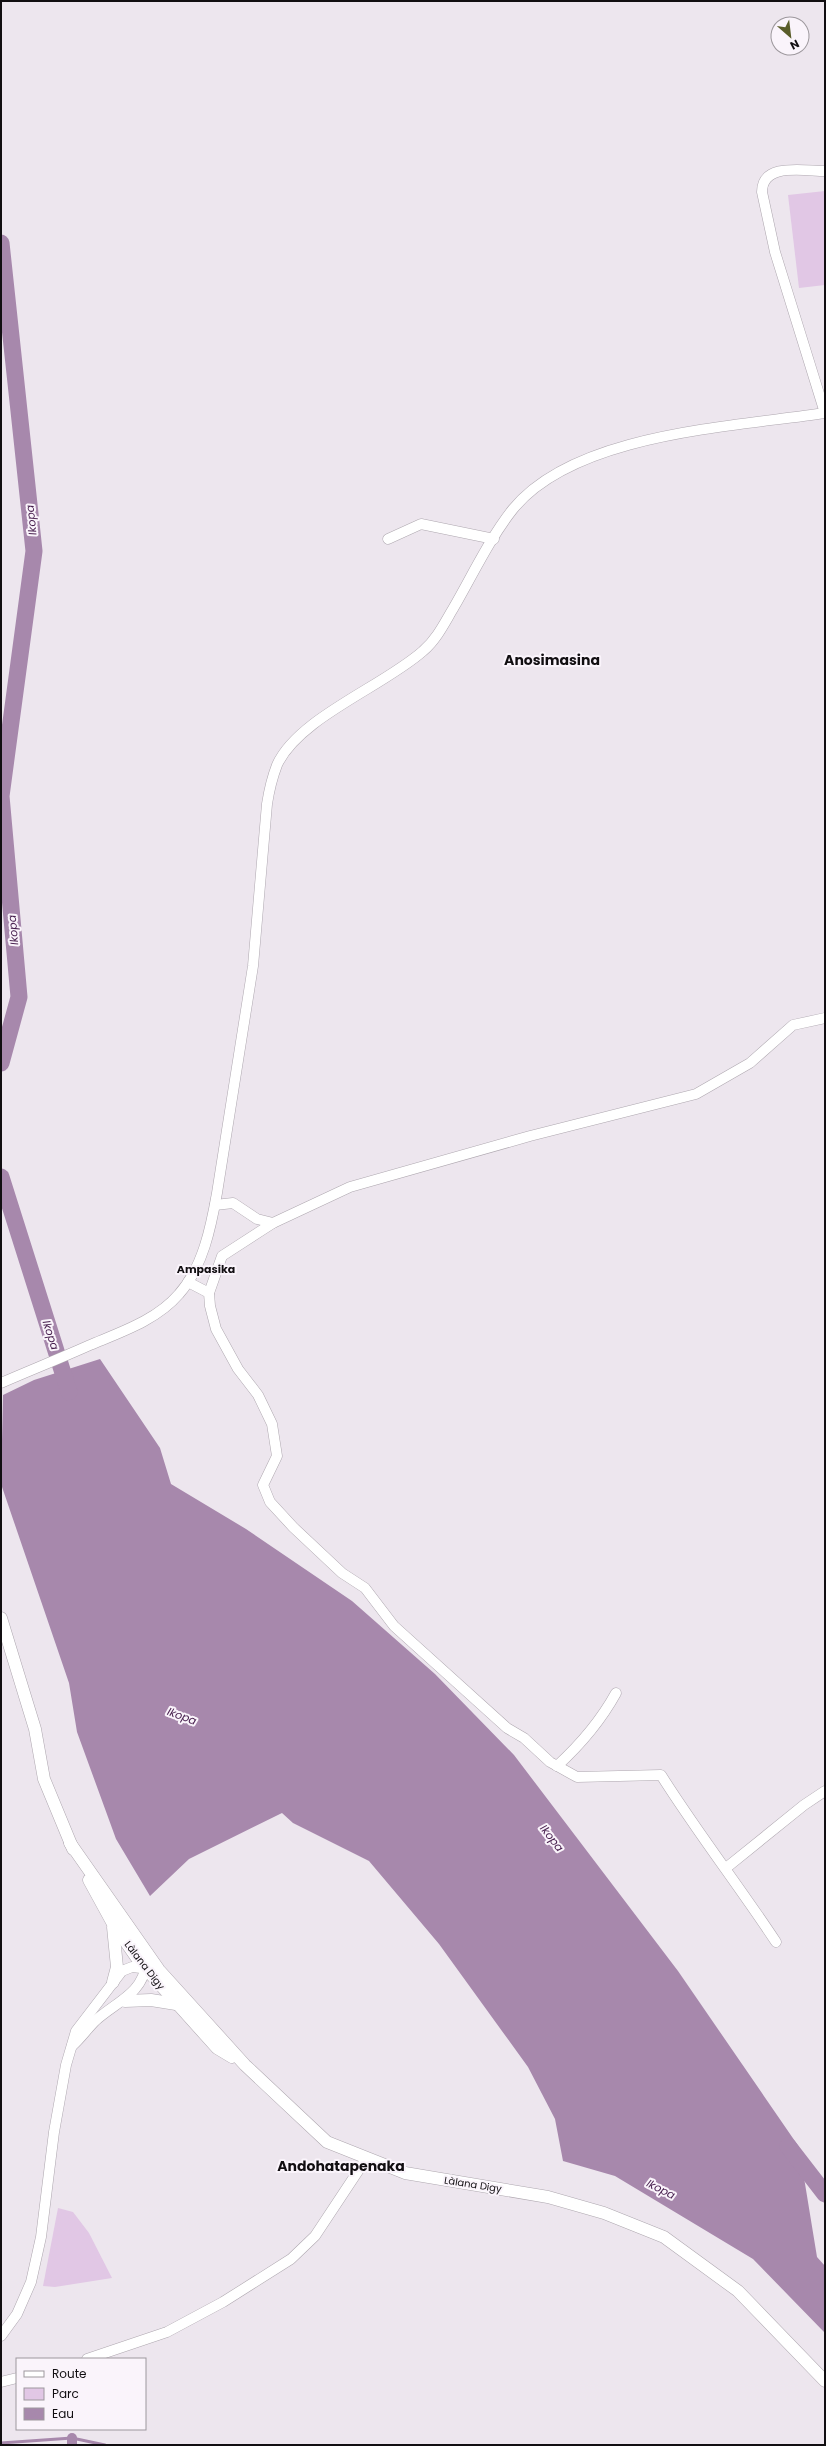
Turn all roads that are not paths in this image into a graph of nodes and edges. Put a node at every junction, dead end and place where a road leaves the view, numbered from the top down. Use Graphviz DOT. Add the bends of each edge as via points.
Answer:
graph roads {
  1 [pos="825,171"];
  2 [pos="825,413"];
  3 [pos="494,538"];
  4 [pos="388,539"];
  5 [pos="825,1018"];
  6 [pos="215,1205"];
  7 [pos="273,1223"];
  8 [pos="188,1282"];
  9 [pos="209,1293"];
  10 [pos="1,1383"];
  11 [pos="1,1618"];
  12 [pos="616,1693"];
  13 [pos="557,1766"];
  14 [pos="825,1791"];
  15 [pos="70,1843"];
  16 [pos="726,1868"];
  17 [pos="112,1922"];
  18 [pos="776,1942"];
  19 [pos="147,1955"];
  20 [pos="146,1969"];
  21 [pos="159,1970"];
  22 [pos="113,1982"];
  23 [pos="124,2001"];
  24 [pos="176,2004"];
  25 [pos="72,2046"];
  26 [pos="245,2065"];
  27 [pos="366,2159"];
  28 [pos="1,2336"];
  29 [pos="90,2358"];
  30 [pos="16,2378"];
  31 [pos="825,2381"];
  32 [pos="1,2382"];
  1 -- 2 [label="street" via="778,171 766,176 762,183 762,192 775,252"];
  2 -- 3 [label="street" via="674,435 619,447 597,455 547,479 514,508"];
  3 -- 4 [label="street" via="421,524"];
  3 -- 6 [label="street" via="440,631 424,650 406,665 321,718 302,734 278,763 267,804 253,966"];
  5 -- 7 [label="street" via="793,1025 750,1062 696,1094 530,1136 350,1187"];
  6 -- 7 [label="street" via="233,1204 257,1219"];
  6 -- 8 [label="street" via="204,1247"];
  7 -- 9 [label="street" via="222,1256"];
  8 -- 9 [label="street"];
  8 -- 10 [label="street" via="164,1308 119,1332"];
  9 -- 13 [label="street" via="216,1330 238,1369 258,1395 272,1424 277,1456 263,1485 270,1502 342,1573 365,1588 394,1626 502,1723"];
  11 -- 15 [label="main road, Làlana Digy" via="35,1729 44,1779"];
  12 -- 13 [label="street" via="603,1717 584,1741"];
  13 -- 16 [label="street" via="577,1777 661,1775 692,1823"];
  14 -- 16 [label="street"];
  15 -- 17 [label="main road, Làlana Digy"];
  15 -- 19 [label="main road, Làlana Digy" via="90,1867"];
  16 -- 18 [label="street"];
  17 -- 20 [label="main road, Làlana Digy"];
  17 -- 22 [label="main road" via="117,1956"];
  19 -- 20 [label="street"];
  19 -- 21 [label="main road, Làlana Digy"];
  20 -- 21 [label="street"];
  20 -- 22 [label="street" via="132,1967 122,1971"];
  20 -- 23 [label="street" via="140,1982"];
  20 -- 24 [label="main road, Làlana Digy"];
  21 -- 26 [label="main road, Làlana Digy"];
  22 -- 25 [label="street" via="76,2031"];
  23 -- 24 [label="main road" via="152,2000"];
  23 -- 25 [label="street" via="94,2022"];
  24 -- 26 [label="main road, Làlana Digy" via="217,2048"];
  25 -- 28 [label="street" via="54,2132 41,2237 31,2282 17,2314"];
  26 -- 27 [label="main road, Làlana Digy" via="327,2142"];
  27 -- 29 [label="street" via="315,2236 291,2259 223,2302 167,2332"];
  27 -- 31 [label="main road, Làlana Digy" via="405,2173 548,2197 604,2213 664,2237 738,2291"];
  30 -- 32 [label="street"];
}
